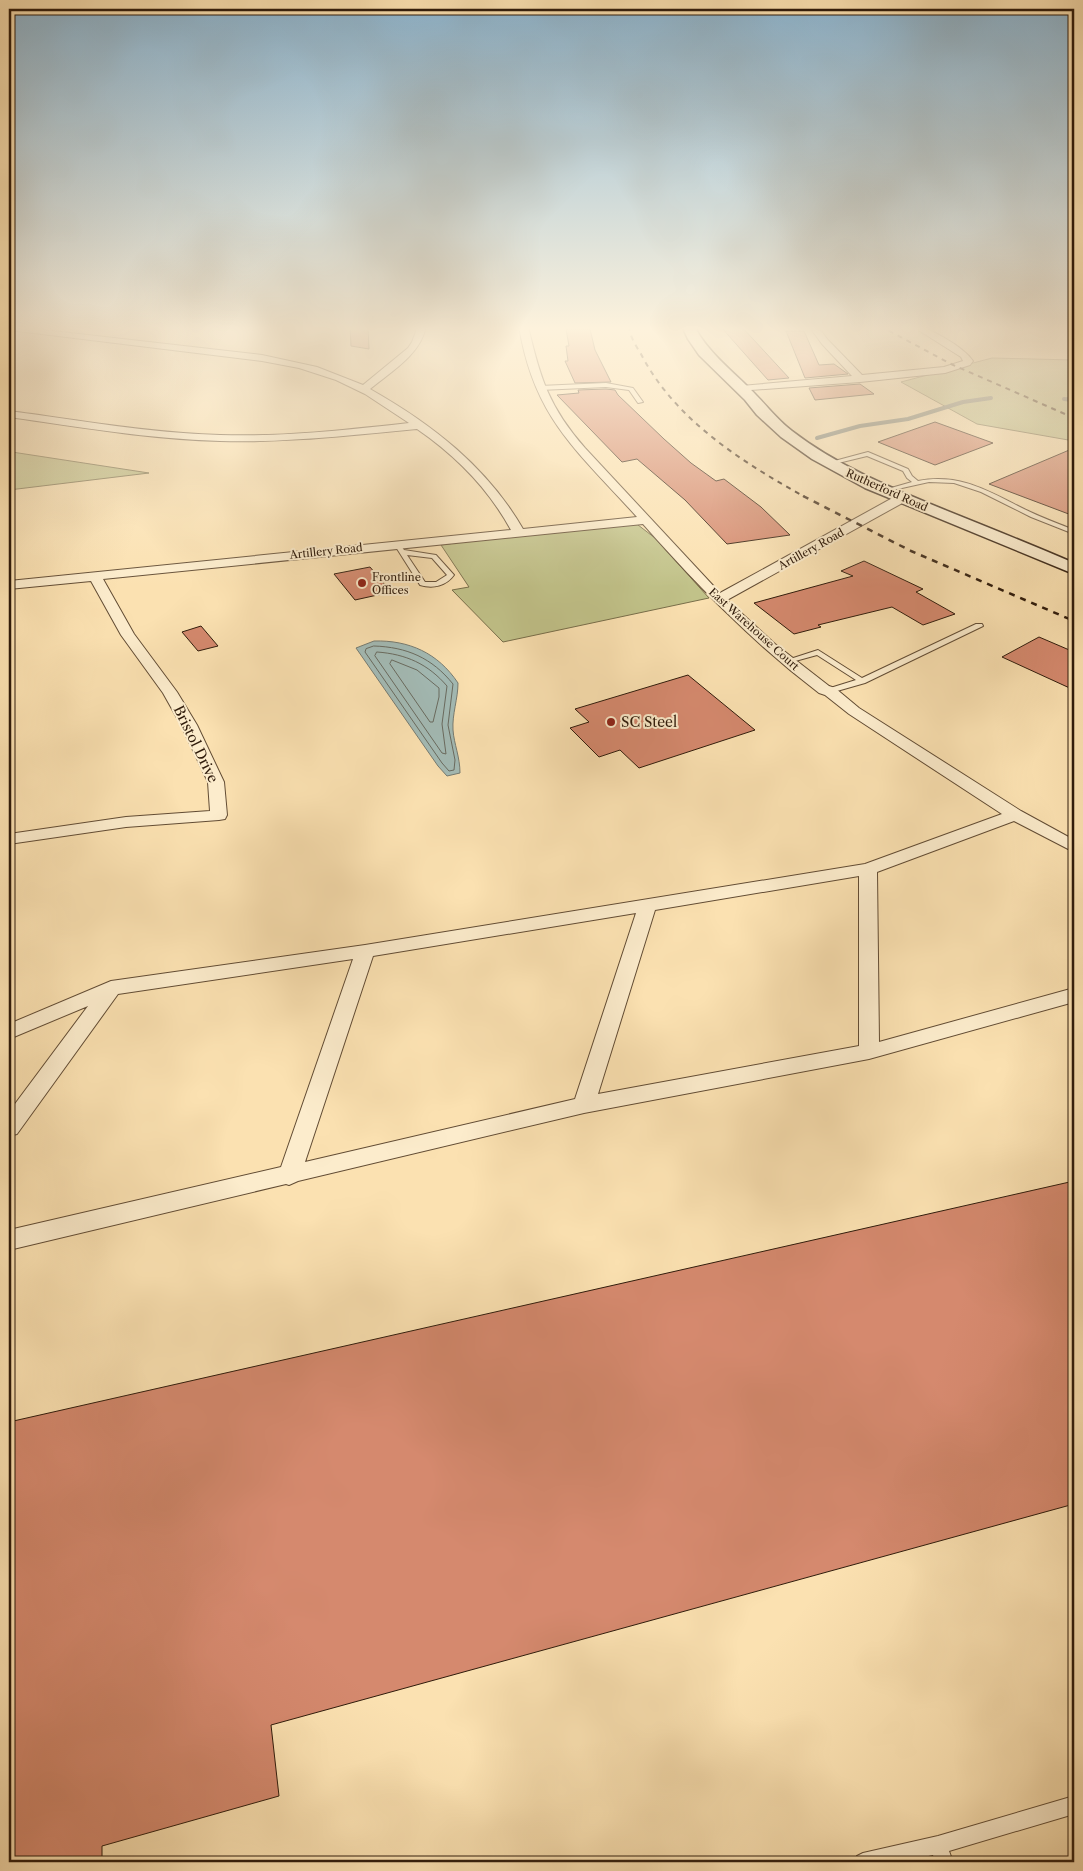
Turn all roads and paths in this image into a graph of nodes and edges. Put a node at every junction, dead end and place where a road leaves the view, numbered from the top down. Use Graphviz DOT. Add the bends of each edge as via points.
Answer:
graph roads {
  1 [pos="401,413"];
  2 [pos="555,413"];
  3 [pos="765,413"];
  4 [pos="9,414"];
  5 [pos="420,425"];
  6 [pos="830,463"];
  7 [pos="917,483"];
  8 [pos="886,491"];
  9 [pos="902,498"];
  10 [pos="644,520"];
  11 [pos="518,531"];
  12 [pos="1074,532"];
  13 [pos="400,548"];
  14 [pos="1074,569"];
  15 [pos="95,576"];
  16 [pos="9,585"];
  17 [pos="719,599"];
  18 [pos="979,626"];
  19 [pos="788,661"];
  20 [pos="862,681"];
  21 [pos="830,691"];
  22 [pos="1015,815"];
  23 [pos="9,839"];
  24 [pos="1074,847"];
  25 [pos="868,869"];
  26 [pos="647,906"];
  27 [pos="365,951"];
  28 [pos="111,988"];
  29 [pos="1074,995"];
  30 [pos="9,1032"];
  31 [pos="869,1052"];
  32 [pos="584,1105"];
  33 [pos="9,1128"];
  34 [pos="289,1176"];
  35 [pos="9,1240"];
  36 [pos="1074,1806"];
  37 [pos="938,1845"];
  38 [pos="863,1862"];
  39 [pos="944,1862"];
  1 -- 5 [label="street"];
  2 -- 10 [label="street, East Warehouse Court" via="582,452"];
  3 -- 6 [label="street, Rutherford Road" via="780,428"];
  4 -- 5 [label="street" via="161,434 221,438 309,436"];
  5 -- 11 [label="street" via="473,468 502,503"];
  6 -- 7 [label="lane" via="868,454 906,470"];
  6 -- 8 [label="street, Rutherford Road"];
  7 -- 8 [label="lane"];
  7 -- 12 [label="lane" via="954,481 985,491 1028,514"];
  8 -- 9 [label="street, Rutherford Road"];
  9 -- 14 [label="street, Rutherford Road"];
  9 -- 17 [label="street, Artillery Road"];
  10 -- 11 [label="street, Artillery Road"];
  10 -- 17 [label="street, East Warehouse Court"];
  11 -- 13 [label="street, Artillery Road"];
  13 -- 13 [label="lane" via="422,584 439,584 451,575 434,556"];
  13 -- 15 [label="street, Artillery Road"];
  15 -- 16 [label="street, Artillery Road"];
  15 -- 23 [label="street, Bristol Drive" via="128,635 170,692 189,725 216,782 219,815 126,822"];
  17 -- 19 [label="street, East Warehouse Court"];
  18 -- 20 [label="lane"];
  19 -- 20 [label="lane" via="818,652"];
  19 -- 21 [label="street, East Warehouse Court" via="824,690"];
  20 -- 21 [label="lane"];
  21 -- 22 [label="street, East Warehouse Court" via="854,711"];
  22 -- 24 [label="street, East Warehouse Court"];
  22 -- 25 [label="street"];
  25 -- 26 [label="street"];
  25 -- 31 [label="street"];
  26 -- 27 [label="street"];
  26 -- 32 [label="street"];
  27 -- 28 [label="street"];
  27 -- 34 [label="street"];
  28 -- 30 [label="street"];
  28 -- 33 [label="street"];
  29 -- 31 [label="street"];
  31 -- 32 [label="street"];
  32 -- 34 [label="street"];
  34 -- 35 [label="street"];
  36 -- 37 [label="lane"];
  37 -- 38 [label="lane"];
  37 -- 39 [label="lane"];
}
